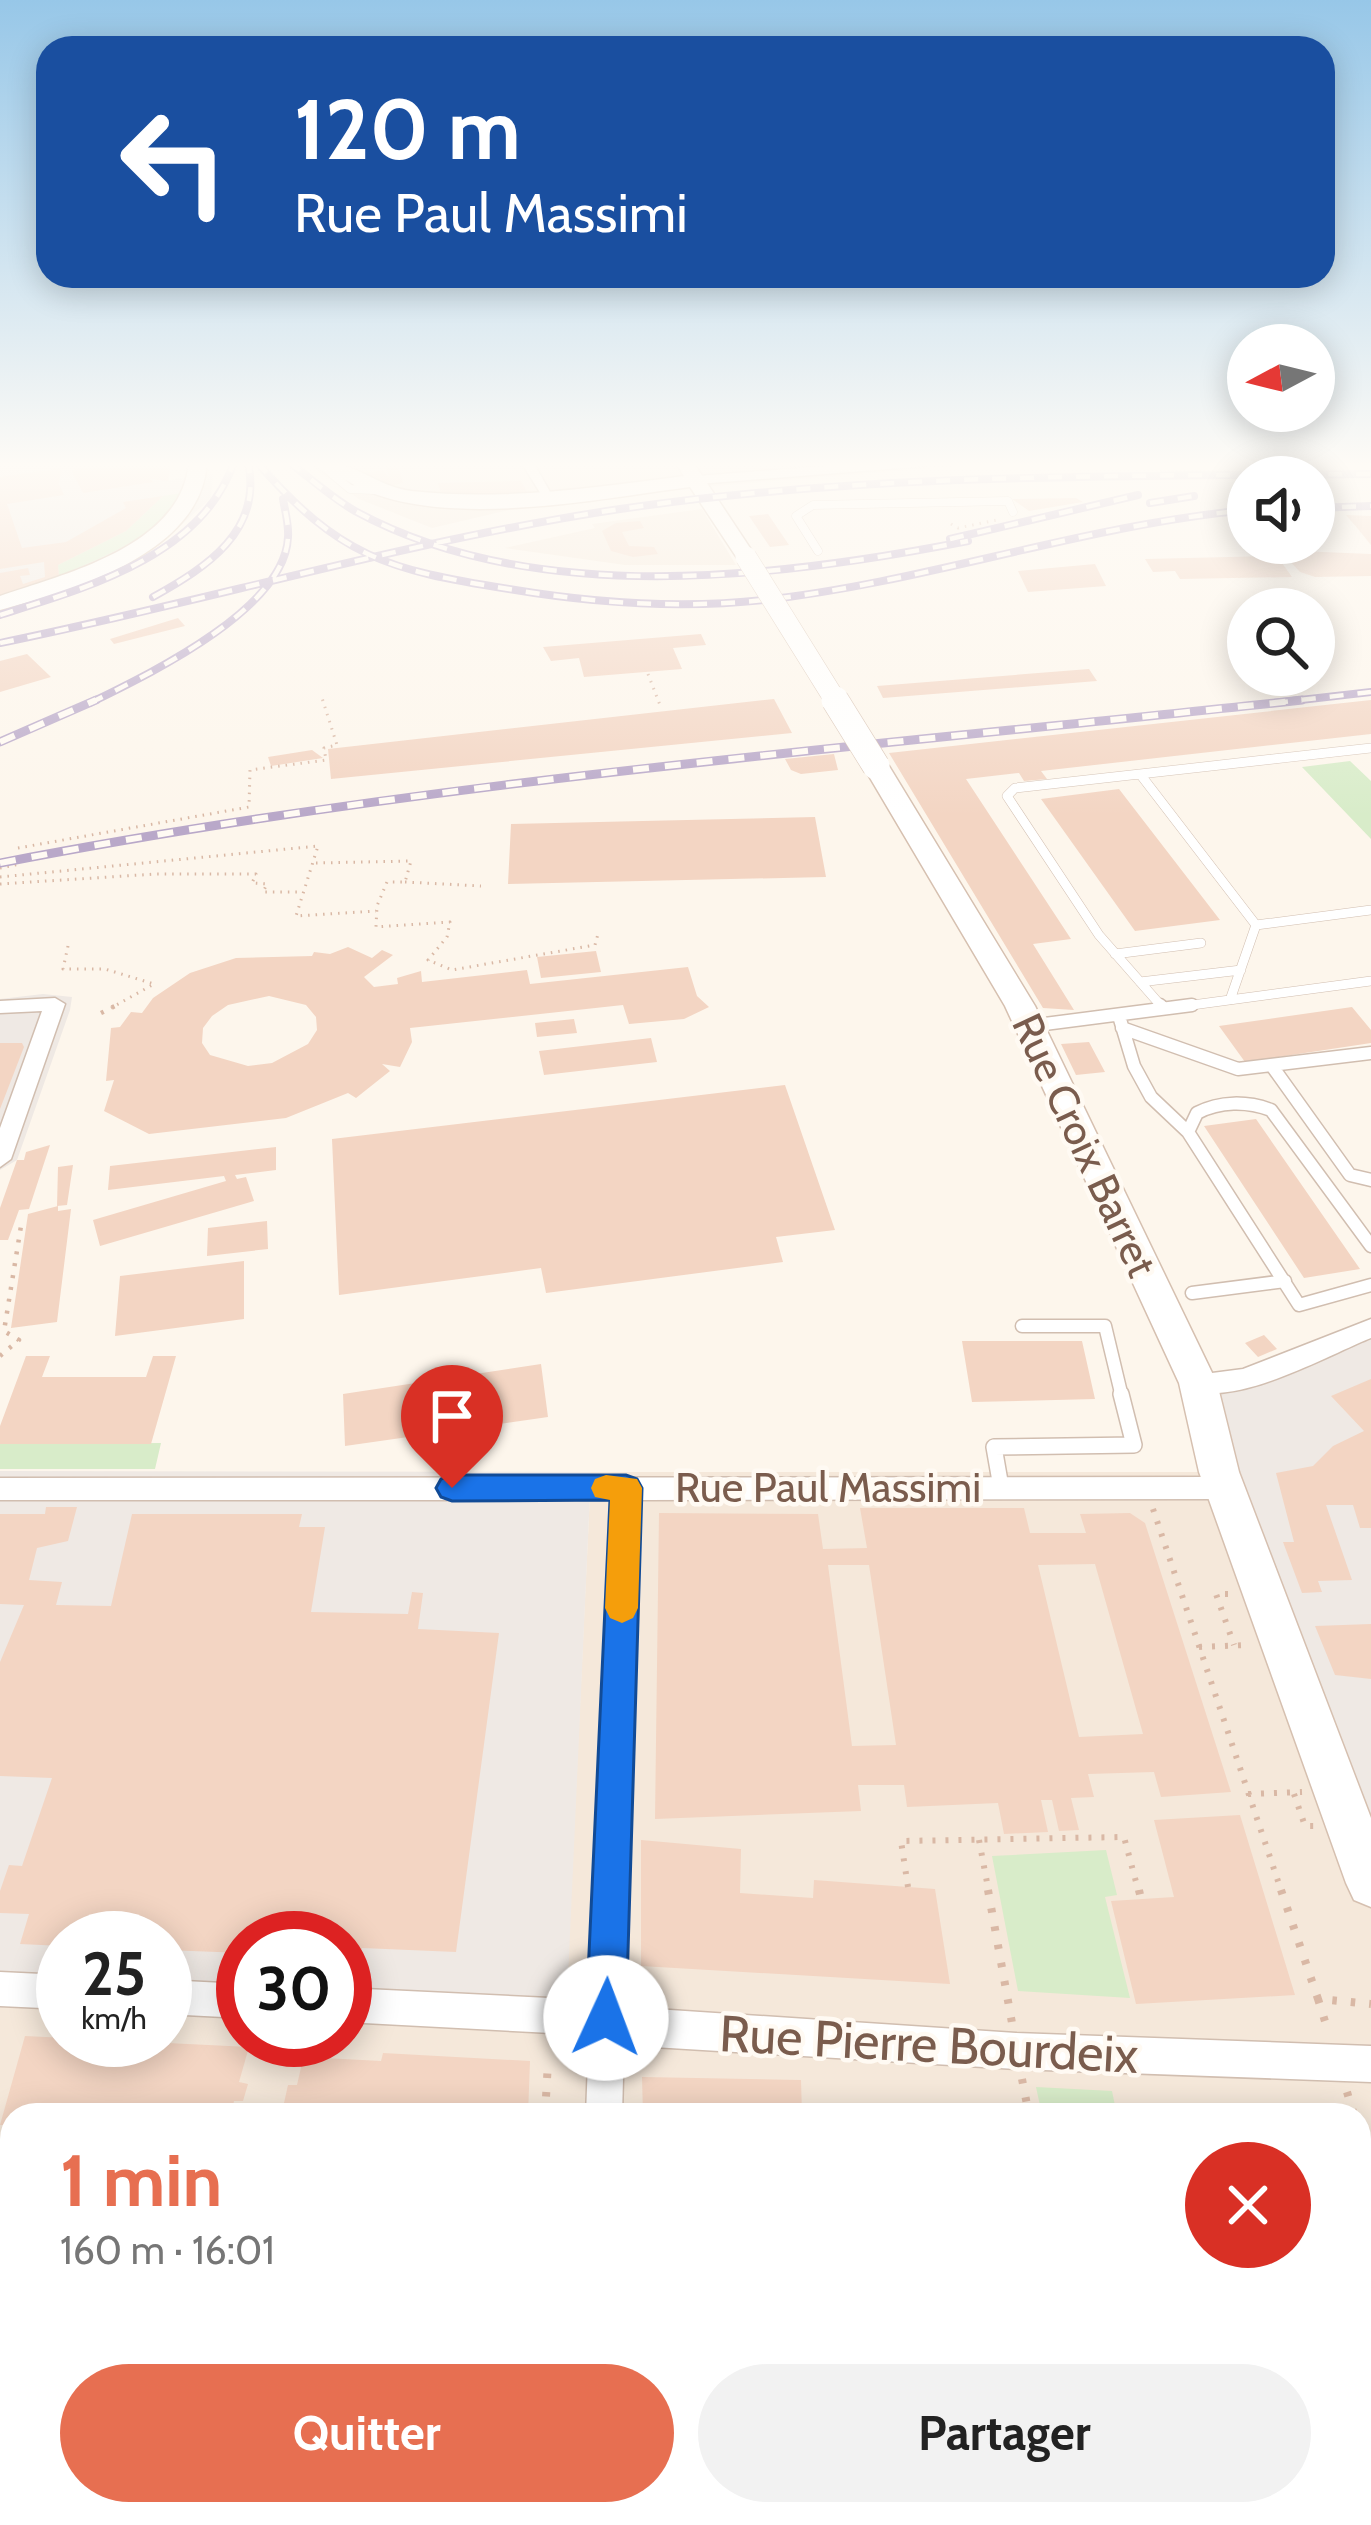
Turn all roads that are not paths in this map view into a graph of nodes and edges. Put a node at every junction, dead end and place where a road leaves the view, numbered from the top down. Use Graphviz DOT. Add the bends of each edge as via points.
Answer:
graph roads {
  1 [pos="59,580"];
  2 [pos="760,580"];
  3 [pos="0,602"];
  4 [pos="1366,748"];
  5 [pos="1371,758"];
  6 [pos="1139,774"];
  7 [pos="1371,910"];
  8 [pos="1256,925"];
  9 [pos="1201,943"];
  10 [pos="1115,954"];
  11 [pos="1241,970"];
  12 [pos="1371,981"];
  13 [pos="1140,982"];
  14 [pos="1230,1000"];
  15 [pos="0,1007"];
  16 [pos="1163,1009"];
  17 [pos="1120,1022"];
  18 [pos="1029,1026"];
  19 [pos="1371,1053"];
  20 [pos="1272,1066"];
  21 [pos="1188,1132"];
  22 [pos="0,1159"];
  23 [pos="1371,1180"];
  24 [pos="1371,1246"];
  25 [pos="1285,1281"];
  26 [pos="1371,1285"];
  27 [pos="1192,1293"];
  28 [pos="1022,1326"];
  29 [pos="1371,1328"];
  30 [pos="1198,1383"];
  31 [pos="1001,1487"];
  32 [pos="626,1488"];
  33 [pos="1224,1488"];
  34 [pos="0,1489"];
  35 [pos="1371,1883"];
  36 [pos="0,1989"];
  37 [pos="36,1991"];
  38 [pos="372,2007"];
  39 [pos="606,2018"];
  40 [pos="1357,2073"];
  41 [pos="604,2103"];
  1 -- 3 [label="street"];
  2 -- 18 [label="street, Rue Croix Barret, bridge"];
  4 -- 5 [label="lane"];
  4 -- 6 [label="lane"];
  6 -- 8 [label="lane"];
  6 -- 10 [label="lane" via="1007,791"];
  7 -- 8 [label="lane"];
  8 -- 11 [label="lane"];
  9 -- 10 [label="lane"];
  10 -- 13 [label="lane"];
  11 -- 13 [label="lane"];
  11 -- 14 [label="lane"];
  12 -- 14 [label="lane"];
  13 -- 16 [label="lane"];
  14 -- 16 [label="lane"];
  15 -- 22 [label="street" via="55,1004"];
  16 -- 17 [label="lane"];
  17 -- 18 [label="lane"];
  17 -- 20 [label="lane" via="1230,1067"];
  17 -- 21 [label="lane" via="1126,1052 1164,1115"];
  18 -- 30 [label="street, Rue Croix Barret"];
  19 -- 20 [label="lane"];
  20 -- 23 [label="lane" via="1350,1175"];
  21 -- 24 [label="lane" via="1205,1109 1262,1103"];
  21 -- 25 [label="lane"];
  25 -- 26 [label="lane" via="1299,1305"];
  25 -- 27 [label="lane"];
  28 -- 31 [label="lane" via="1105,1326 1134,1445 994,1447"];
  29 -- 30 [label="street" via="1245,1379"];
  30 -- 33 [label="street, Rue Croix Barret"];
  31 -- 32 [label="street, Rue Paul Massimi"];
  31 -- 33 [label="street, Rue Paul Massimi"];
  32 -- 34 [label="street, Rue Paul Massimi"];
  32 -- 39 [label="street"];
  33 -- 35 [label="street, Rue Croix Barret"];
  36 -- 37 [label="street"];
  38 -- 39 [label="street, Rue Pierre Bourdeix"];
  39 -- 40 [label="street, Rue Pierre Bourdeix" via="637,2028"];
  39 -- 41 [label="street"];
}
